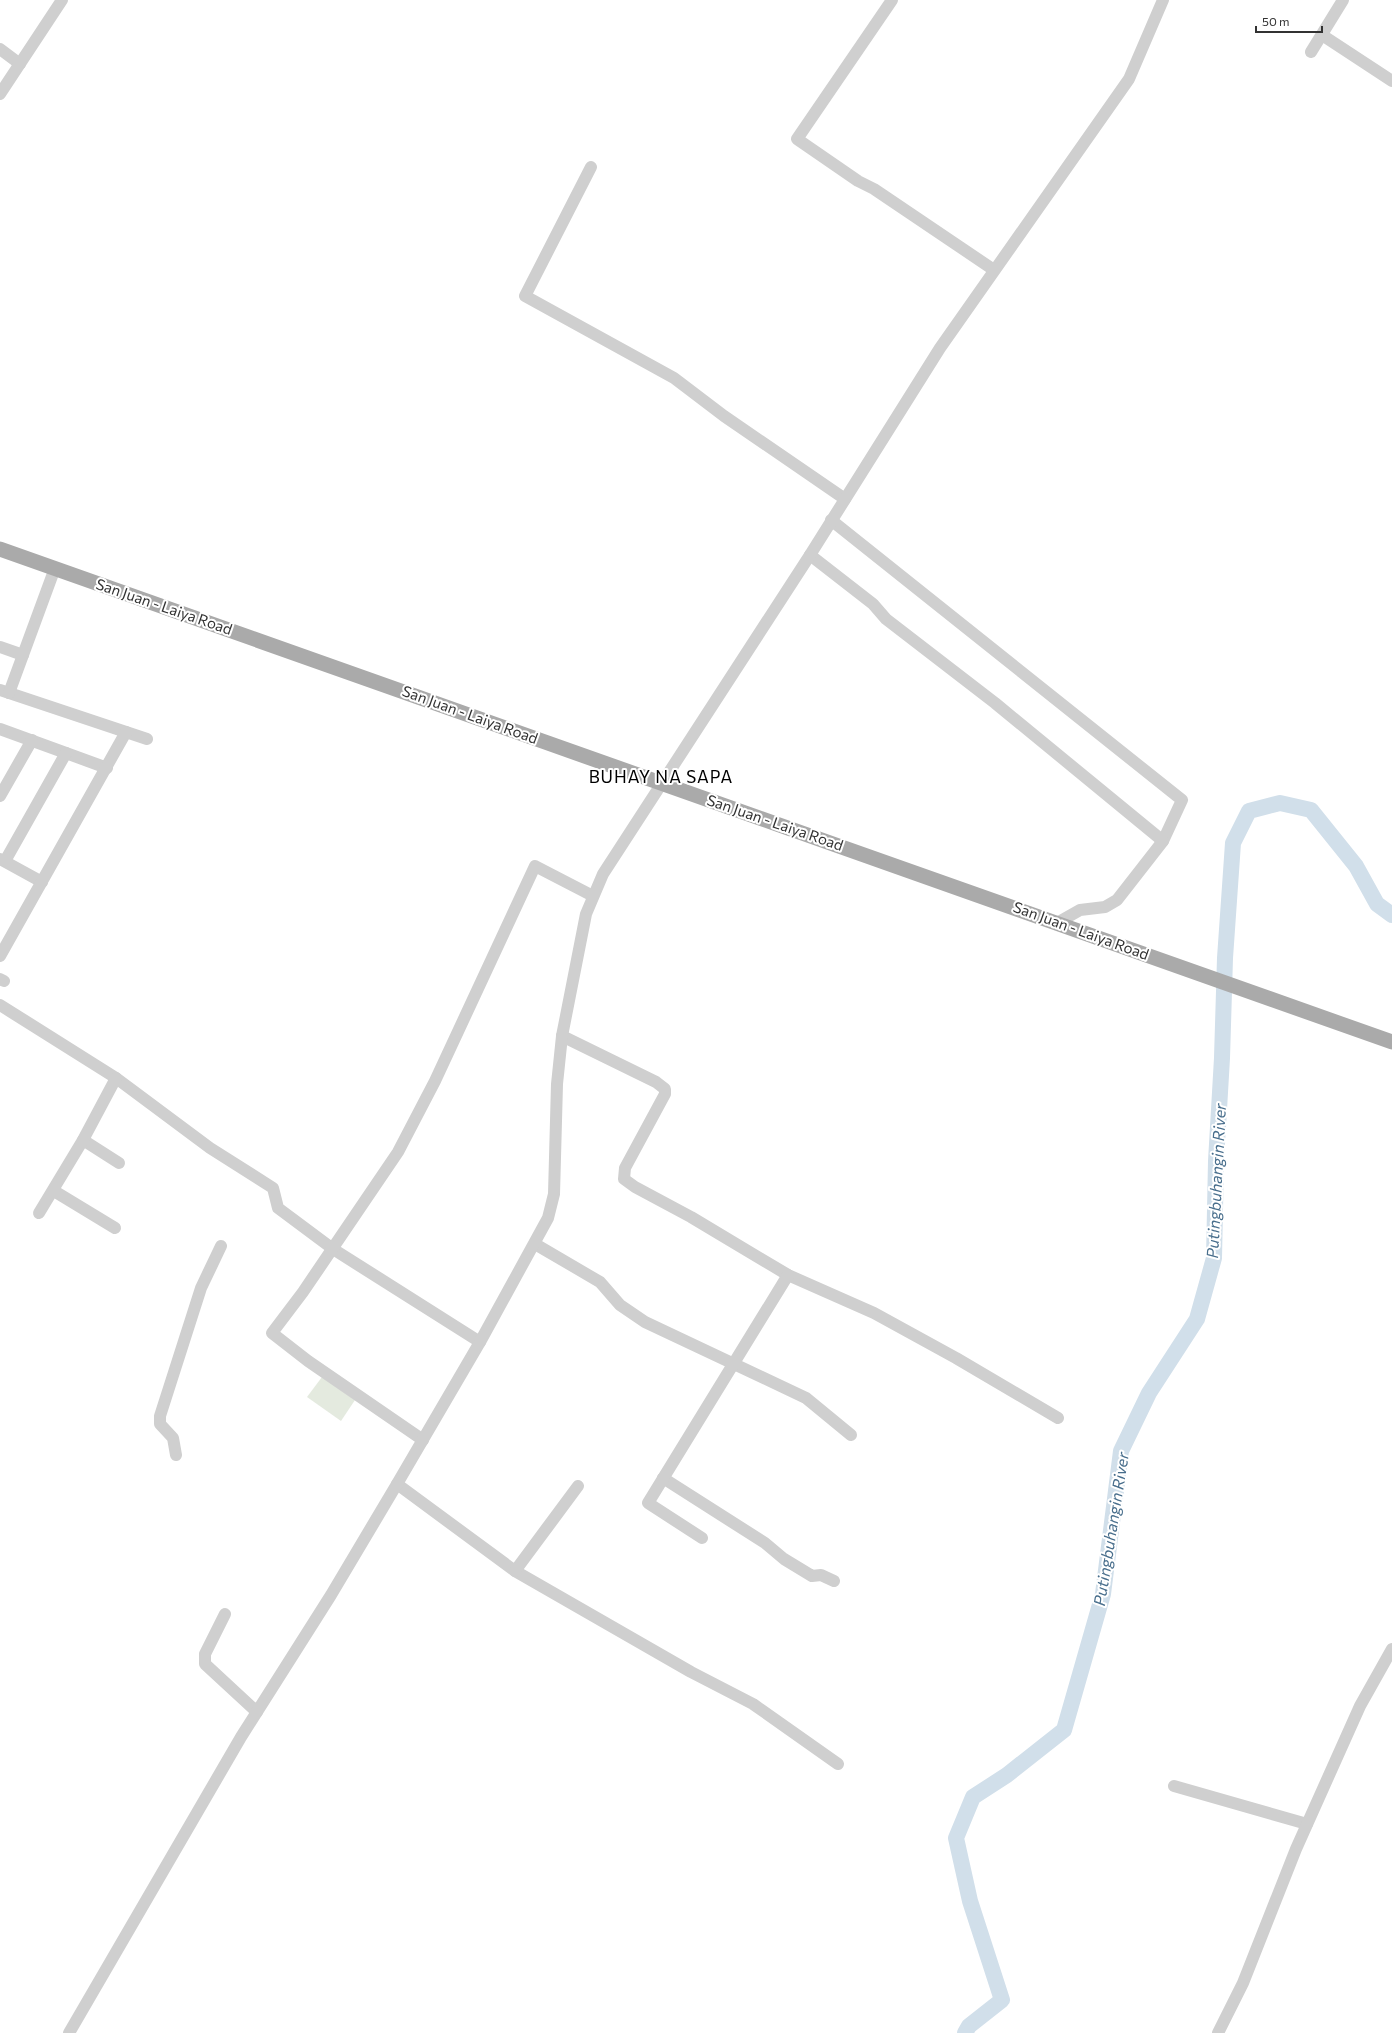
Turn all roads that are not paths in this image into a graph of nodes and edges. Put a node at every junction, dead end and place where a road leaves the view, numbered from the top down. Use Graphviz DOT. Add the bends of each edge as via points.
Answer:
graph roads {
  1 [pos="62,0"];
  2 [pos="892,0"];
  3 [pos="1163,0"];
  4 [pos="1343,0"];
  5 [pos="1322,35"];
  6 [pos="0,48"];
  7 [pos="1311,52"];
  8 [pos="20,64"];
  9 [pos="1391,80"];
  10 [pos="0,94"];
  11 [pos="591,167"];
  12 [pos="994,270"];
  13 [pos="845,499"];
  14 [pos="831,520"];
  15 [pos="0,549"];
  16 [pos="810,555"];
  17 [pos="55,568"];
  18 [pos="0,647"];
  19 [pos="23,655"];
  20 [pos="4,692"];
  21 [pos="0,729"];
  22 [pos="126,732"];
  23 [pos="147,739"];
  24 [pos="32,740"];
  25 [pos="66,753"];
  26 [pos="106,768"];
  27 [pos="663,783"];
  28 [pos="0,796"];
  29 [pos="1163,840"];
  30 [pos="2,860"];
  31 [pos="42,882"];
  32 [pos="593,896"];
  33 [pos="1057,923"];
  34 [pos="4,938"];
  35 [pos="0,956"];
  36 [pos="0,1005"];
  37 [pos="562,1036"];
  38 [pos="1392,1042"];
  39 [pos="116,1078"];
  40 [pos="83,1140"];
  41 [pos="119,1163"];
  42 [pos="54,1191"];
  43 [pos="39,1213"];
  44 [pos="115,1228"];
  45 [pos="535,1244"];
  46 [pos="221,1246"];
  47 [pos="333,1249"];
  48 [pos="788,1275"];
  49 [pos="480,1342"];
  50 [pos="733,1363"];
  51 [pos="1058,1418"];
  52 [pos="851,1435"];
  53 [pos="423,1440"];
  54 [pos="176,1456"];
  55 [pos="663,1478"];
  56 [pos="397,1484"];
  57 [pos="578,1486"];
  58 [pos="702,1538"];
  59 [pos="515,1571"];
  60 [pos="834,1581"];
  61 [pos="225,1614"];
  62 [pos="1392,1649"];
  63 [pos="257,1712"];
  64 [pos="838,1764"];
  65 [pos="1174,1786"];
  66 [pos="1307,1824"];
  67 [pos="69,2033"];
  68 [pos="1218,2033"];
  1 -- 8 [label="street"];
  2 -- 12 [label="street" via="797,139 858,182 874,189"];
  3 -- 12 [label="street" via="1129,79"];
  4 -- 5 [label="street"];
  5 -- 7 [label="street"];
  5 -- 9 [label="street"];
  6 -- 8 [label="street"];
  8 -- 10 [label="street"];
  11 -- 13 [label="street" via="524,296 674,378 724,416"];
  12 -- 13 [label="street" via="940,348"];
  13 -- 14 [label="street"];
  14 -- 16 [label="street"];
  14 -- 29 [label="street" via="1182,800"];
  15 -- 17 [label="main road, San Juan - Laiya Road"];
  16 -- 27 [label="street"];
  16 -- 29 [label="street" via="873,604 886,619 995,703"];
  17 -- 19 [label="street"];
  17 -- 27 [label="main road, San Juan - Laiya Road"];
  18 -- 19 [label="street"];
  19 -- 20 [label="street"];
  20 -- 22 [label="street"];
  21 -- 24 [label="street"];
  22 -- 23 [label="street"];
  22 -- 26 [label="street"];
  24 -- 25 [label="street"];
  24 -- 28 [label="street"];
  25 -- 26 [label="street"];
  25 -- 30 [label="street"];
  26 -- 31 [label="street"];
  27 -- 32 [label="street" via="603,874"];
  27 -- 33 [label="main road, San Juan - Laiya Road"];
  29 -- 33 [label="street" via="1117,900 1105,907 1080,910"];
  30 -- 31 [label="street"];
  31 -- 34 [label="street"];
  32 -- 37 [label="street" via="582,934"];
  32 -- 47 [label="street" via="535,866 435,1081 398,1152"];
  33 -- 38 [label="main road, San Juan - Laiya Road"];
  34 -- 35 [label="street"];
  36 -- 39 [label="street"];
  37 -- 45 [label="street" via="557,1084 554,1194 548,1218"];
  37 -- 48 [label="street" via="665,1088 665,1094 625,1168 624,1179"];
  39 -- 40 [label="street"];
  39 -- 47 [label="street" via="210,1148 273,1188 278,1208"];
  40 -- 41 [label="street"];
  40 -- 42 [label="street"];
  42 -- 43 [label="street"];
  42 -- 44 [label="street"];
  45 -- 49 [label="street"];
  45 -- 50 [label="street" via="600,1282 620,1305 646,1322"];
  46 -- 54 [label="street" via="201,1288 160,1416 160,1424 174,1438"];
  47 -- 49 [label="street"];
  47 -- 53 [label="street" via="272,1333 308,1361"];
  48 -- 50 [label="street"];
  48 -- 51 [label="street" via="874,1313"];
  49 -- 53 [label="street"];
  50 -- 52 [label="street" via="806,1398"];
  50 -- 55 [label="street"];
  53 -- 56 [label="street"];
  55 -- 58 [label="street" via="648,1504"];
  55 -- 60 [label="street" via="812,1576 821,1575"];
  56 -- 59 [label="street"];
  56 -- 63 [label="street"];
  57 -- 59 [label="street"];
  59 -- 64 [label="street" via="753,1704"];
  61 -- 63 [label="street" via="205,1654 205,1664"];
  62 -- 66 [label="street" via="1360,1706"];
  63 -- 67 [label="street"];
  65 -- 66 [label="street"];
  66 -- 68 [label="street" via="1243,1983"];
}
